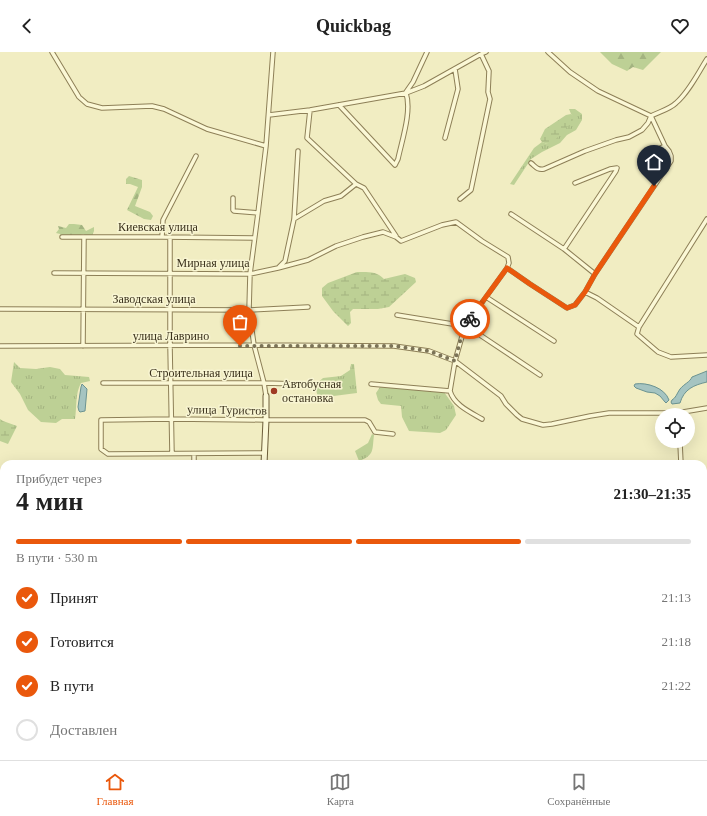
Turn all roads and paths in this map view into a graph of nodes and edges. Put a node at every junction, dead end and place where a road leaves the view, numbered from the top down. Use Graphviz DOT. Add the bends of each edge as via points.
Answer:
graph roads {
  1 [pos="52,52"];
  2 [pos="273,52"];
  3 [pos="427,52"];
  4 [pos="486,52"];
  5 [pos="548,52"];
  6 [pos="481,54"];
  7 [pos="707,58"];
  8 [pos="455,68"];
  9 [pos="406,93"];
  10 [pos="339,105"];
  11 [pos="310,110"];
  12 [pos="269,113"];
  13 [pos="651,116"];
  14 [pos="445,138"];
  15 [pos="266,146"];
  16 [pos="665,146"];
  17 [pos="298,151"];
  18 [pos="651,152"];
  19 [pos="196,156"];
  20 [pos="531,163"];
  21 [pos="575,183"];
  22 [pos="356,184"];
  23 [pos="233,198"];
  24 [pos="460,199"];
  25 [pos="258,213"];
  26 [pos="511,214"];
  27 [pos="294,219"];
  28 [pos="707,219"];
  29 [pos="396,236"];
  30 [pos="62,237"];
  31 [pos="84,237"];
  32 [pos="162,237"];
  33 [pos="170,237"];
  34 [pos="254,238"];
  35 [pos="564,249"];
  36 [pos="278,268"];
  37 [pos="507,268"];
  38 [pos="54,273"];
  39 [pos="84,273"];
  40 [pos="170,273"];
  41 [pos="250,274"];
  42 [pos="595,274"];
  43 [pos="585,292"];
  44 [pos="486,297"];
  45 [pos="308,306"];
  46 [pos="0,309"];
  47 [pos="83,309"];
  48 [pos="170,309"];
  49 [pos="249,310"];
  50 [pos="397,315"];
  51 [pos="464,326"];
  52 [pos="639,327"];
  53 [pos="554,341"];
  54 [pos="254,345"];
  55 [pos="0,346"];
  56 [pos="83,346"];
  57 [pos="170,346"];
  58 [pos="707,355"];
  59 [pos="455,361"];
  60 [pos="540,376"];
  61 [pos="170,383"];
  62 [pos="264,383"];
  63 [pos="103,384"];
  64 [pos="298,384"];
  65 [pos="371,384"];
  66 [pos="450,391"];
  67 [pos="266,396"];
  68 [pos="707,408"];
  69 [pos="170,419"];
  70 [pos="482,419"];
  71 [pos="266,420"];
  72 [pos="394,434"];
  73 [pos="680,448"];
  74 [pos="172,453"];
  75 [pos="265,453"];
  76 [pos="194,454"];
  77 [pos="194,460"];
  78 [pos="264,460"];
  79 [pos="680,460"];
  1 -- 15 [label="street" via="79,97 87,104 102,108 158,107 207,129"];
  2 -- 12 [label="street"];
  3 -- 9 [label="street"];
  4 -- 6 [label="street"];
  5 -- 13 [label="street" via="570,72 598,91"];
  6 -- 8 [label="street"];
  6 -- 24 [label="street" via="489,70 490,99 471,190"];
  7 -- 13 [label="street" via="692,84 676,104"];
  8 -- 9 [label="street"];
  8 -- 14 [label="street" via="458,89"];
  9 -- 10 [label="street"];
  9 -- 10 [label="street" via="408,112 395,165"];
  10 -- 11 [label="street"];
  11 -- 12 [label="street"];
  11 -- 22 [label="street" via="307,138"];
  12 -- 15 [label="street"];
  13 -- 16 [label="street"];
  13 -- 20 [label="street" via="642,130 629,137 585,151 544,169 540,170"];
  15 -- 25 [label="street"];
  16 -- 18 [label="street"];
  16 -- 42 [label="street" via="671,161"];
  17 -- 27 [label="street"];
  19 -- 32 [label="street" via="163,220"];
  21 -- 35 [label="street" via="617,168"];
  22 -- 27 [label="street" via="341,196 324,201"];
  22 -- 29 [label="street" via="364,188"];
  23 -- 25 [label="street" via="234,211"];
  25 -- 34 [label="street"];
  26 -- 35 [label="street"];
  27 -- 36 [label="street" via="285,260"];
  28 -- 52 [label="street"];
  29 -- 36 [label="street, Мирная улица" via="383,232 370,235 336,246 308,260"];
  29 -- 37 [label="street, Мирная улица" via="401,241 456,222 508,257 510,263"];
  30 -- 31 [label="street, Киевская улица"];
  31 -- 32 [label="street, Киевская улица"];
  31 -- 39 [label="street"];
  32 -- 33 [label="street, Киевская улица"];
  33 -- 34 [label="street, Киевская улица"];
  33 -- 40 [label="street"];
  34 -- 41 [label="street"];
  35 -- 42 [label="street"];
  36 -- 41 [label="street, Мирная улица"];
  37 -- 43 [label="street" via="567,308 575,305"];
  37 -- 44 [label="street"];
  38 -- 39 [label="street, Мирная улица"];
  39 -- 40 [label="street, Мирная улица"];
  39 -- 47 [label="street"];
  40 -- 41 [label="street, Мирная улица"];
  40 -- 48 [label="street"];
  41 -- 49 [label="street"];
  42 -- 43 [label="street"];
  43 -- 52 [label="street"];
  44 -- 51 [label="street"];
  44 -- 53 [label="street"];
  45 -- 49 [label="street, Заводская улица"];
  46 -- 47 [label="street, Заводская улица"];
  47 -- 48 [label="street, Заводская улица"];
  47 -- 56 [label="street"];
  48 -- 49 [label="street, Заводская улица"];
  48 -- 57 [label="street"];
  49 -- 54 [label="street"];
  50 -- 51 [label="street"];
  51 -- 59 [label="street"];
  51 -- 60 [label="street"];
  52 -- 58 [label="street" via="637,334 658,352 671,357"];
  54 -- 57 [label="street, улица Лаврино"];
  54 -- 59 [label="street, улица Лаврино" via="394,346 429,351"];
  54 -- 62 [label="street"];
  55 -- 56 [label="street, улица Лаврино"];
  56 -- 57 [label="street, улица Лаврино"];
  57 -- 61 [label="street"];
  59 -- 66 [label="street"];
  59 -- 68 [label="street, улица Лаврино" via="501,396 522,419 539,424 609,414 677,413"];
  61 -- 62 [label="street, Строительная улица"];
  61 -- 63 [label="street, Строительная улица"];
  61 -- 69 [label="street"];
  62 -- 64 [label="street, Строительная улица"];
  62 -- 67 [label="street"];
  65 -- 66 [label="street"];
  66 -- 70 [label="street" via="459,404"];
  67 -- 71 [label="street"];
  69 -- 71 [label="street, улица Туристов"];
  69 -- 74 [label="street"];
  69 -- 74 [label="street, улица Туристов" via="101,420 101,448 108,454"];
  71 -- 72 [label="street, улица Туристов" via="365,420 375,432"];
  71 -- 75 [label="street"];
  73 -- 79 [label="street"];
  74 -- 76 [label="street"];
  75 -- 76 [label="street"];
  75 -- 78 [label="street"];
  76 -- 77 [label="street"];
}
